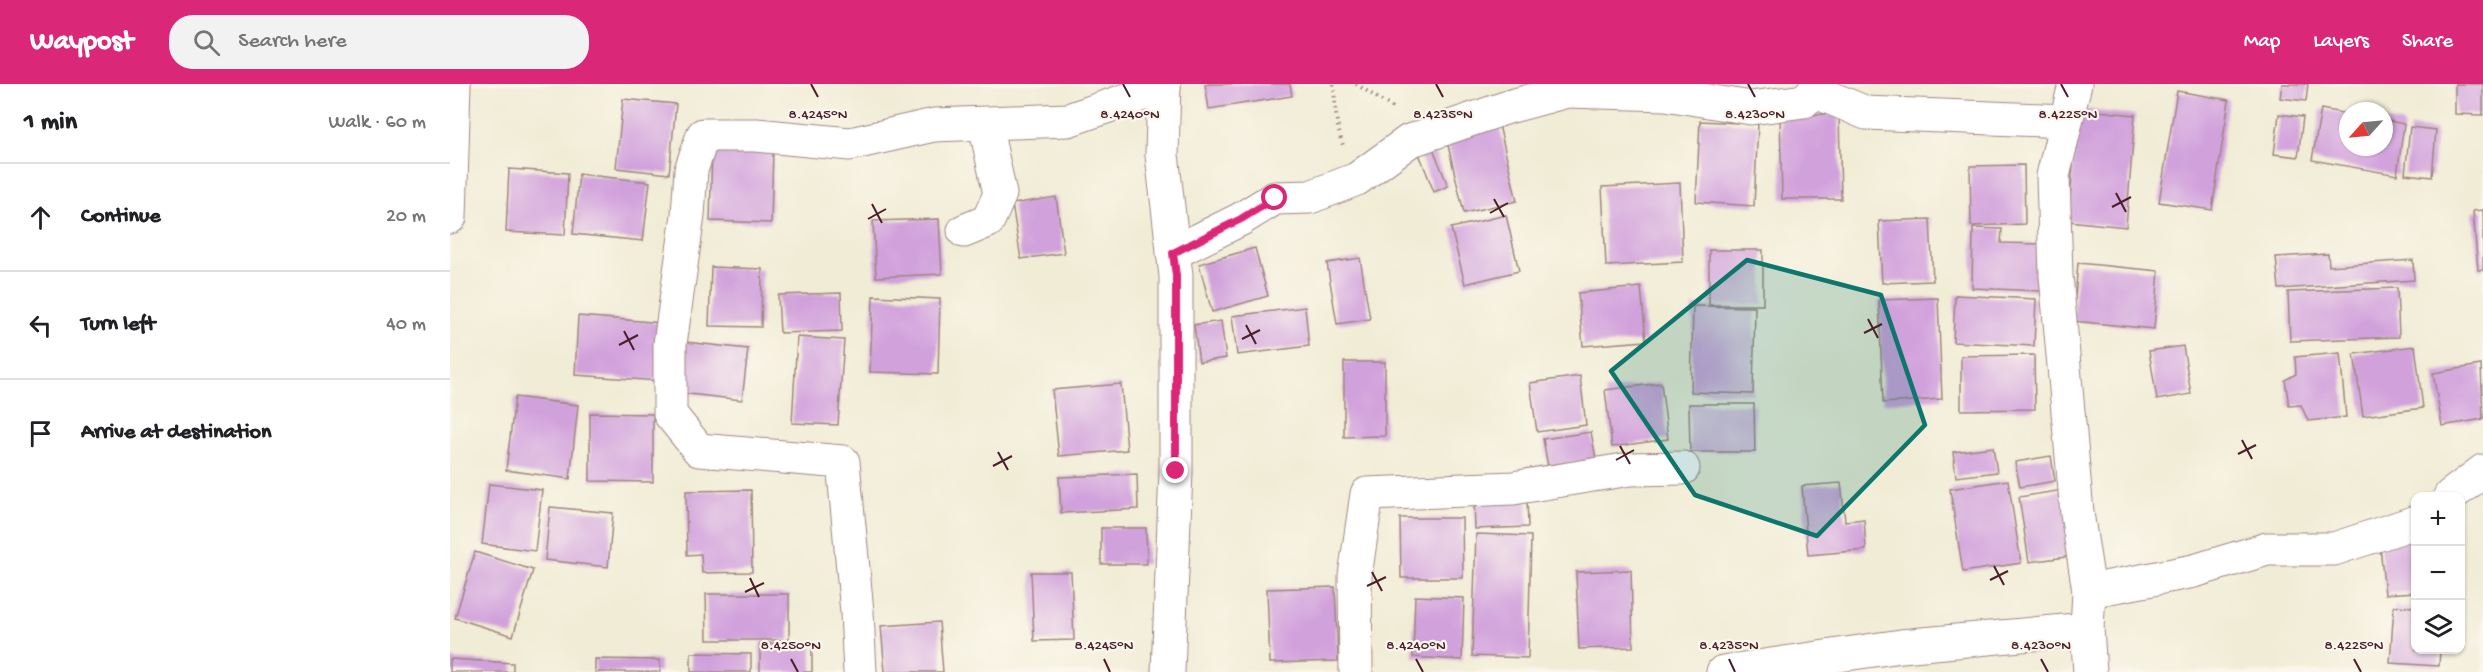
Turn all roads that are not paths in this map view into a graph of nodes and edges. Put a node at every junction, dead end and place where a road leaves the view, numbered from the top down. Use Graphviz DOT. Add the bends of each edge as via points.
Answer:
graph roads {
  1 [pos="454,84"];
  2 [pos="2075,84"];
  3 [pos="1164,85"];
  4 [pos="1817,85"];
  5 [pos="1614,88"];
  6 [pos="2066,121"];
  7 [pos="985,124"];
  8 [pos="450,217"];
  9 [pos="964,231"];
  10 [pos="1173,253"];
  11 [pos="1683,468"];
  12 [pos="2483,471"];
  13 [pos="2455,492"];
  14 [pos="2411,523"];
  15 [pos="2089,591"];
  16 [pos="2087,628"];
  17 [pos="860,672"];
  18 [pos="1168,672"];
  19 [pos="1356,672"];
  20 [pos="1723,672"];
  21 [pos="2090,672"];
  1 -- 8 [label="street"];
  2 -- 6 [label="street"];
  3 -- 7 [label="street" via="1068,120"];
  3 -- 10 [label="street" via="1162,155"];
  4 -- 5 [label="street" via="1804,101 1751,108"];
  4 -- 6 [label="street" via="1826,96 1866,113"];
  5 -- 10 [label="street" via="1567,92 1422,136 1409,141 1357,179 1310,197 1275,198"];
  6 -- 15 [label="street" via="2053,176 2056,276"];
  7 -- 9 [label="street" via="1000,194 988,221"];
  7 -- 17 [label="street" via="934,125 850,144 756,135 703,135 691,170 670,344 670,414 699,450 843,462"];
  10 -- 18 [label="street" via="1176,471"];
  11 -- 19 [label="street" via="1630,470 1513,488 1367,494 1355,576"];
  12 -- 13 [label="street"];
  14 -- 15 [label="street" via="2334,549 2267,549 2194,571"];
  15 -- 16 [label="street"];
  16 -- 20 [label="street" via="1901,646"];
  16 -- 21 [label="street"];
}
